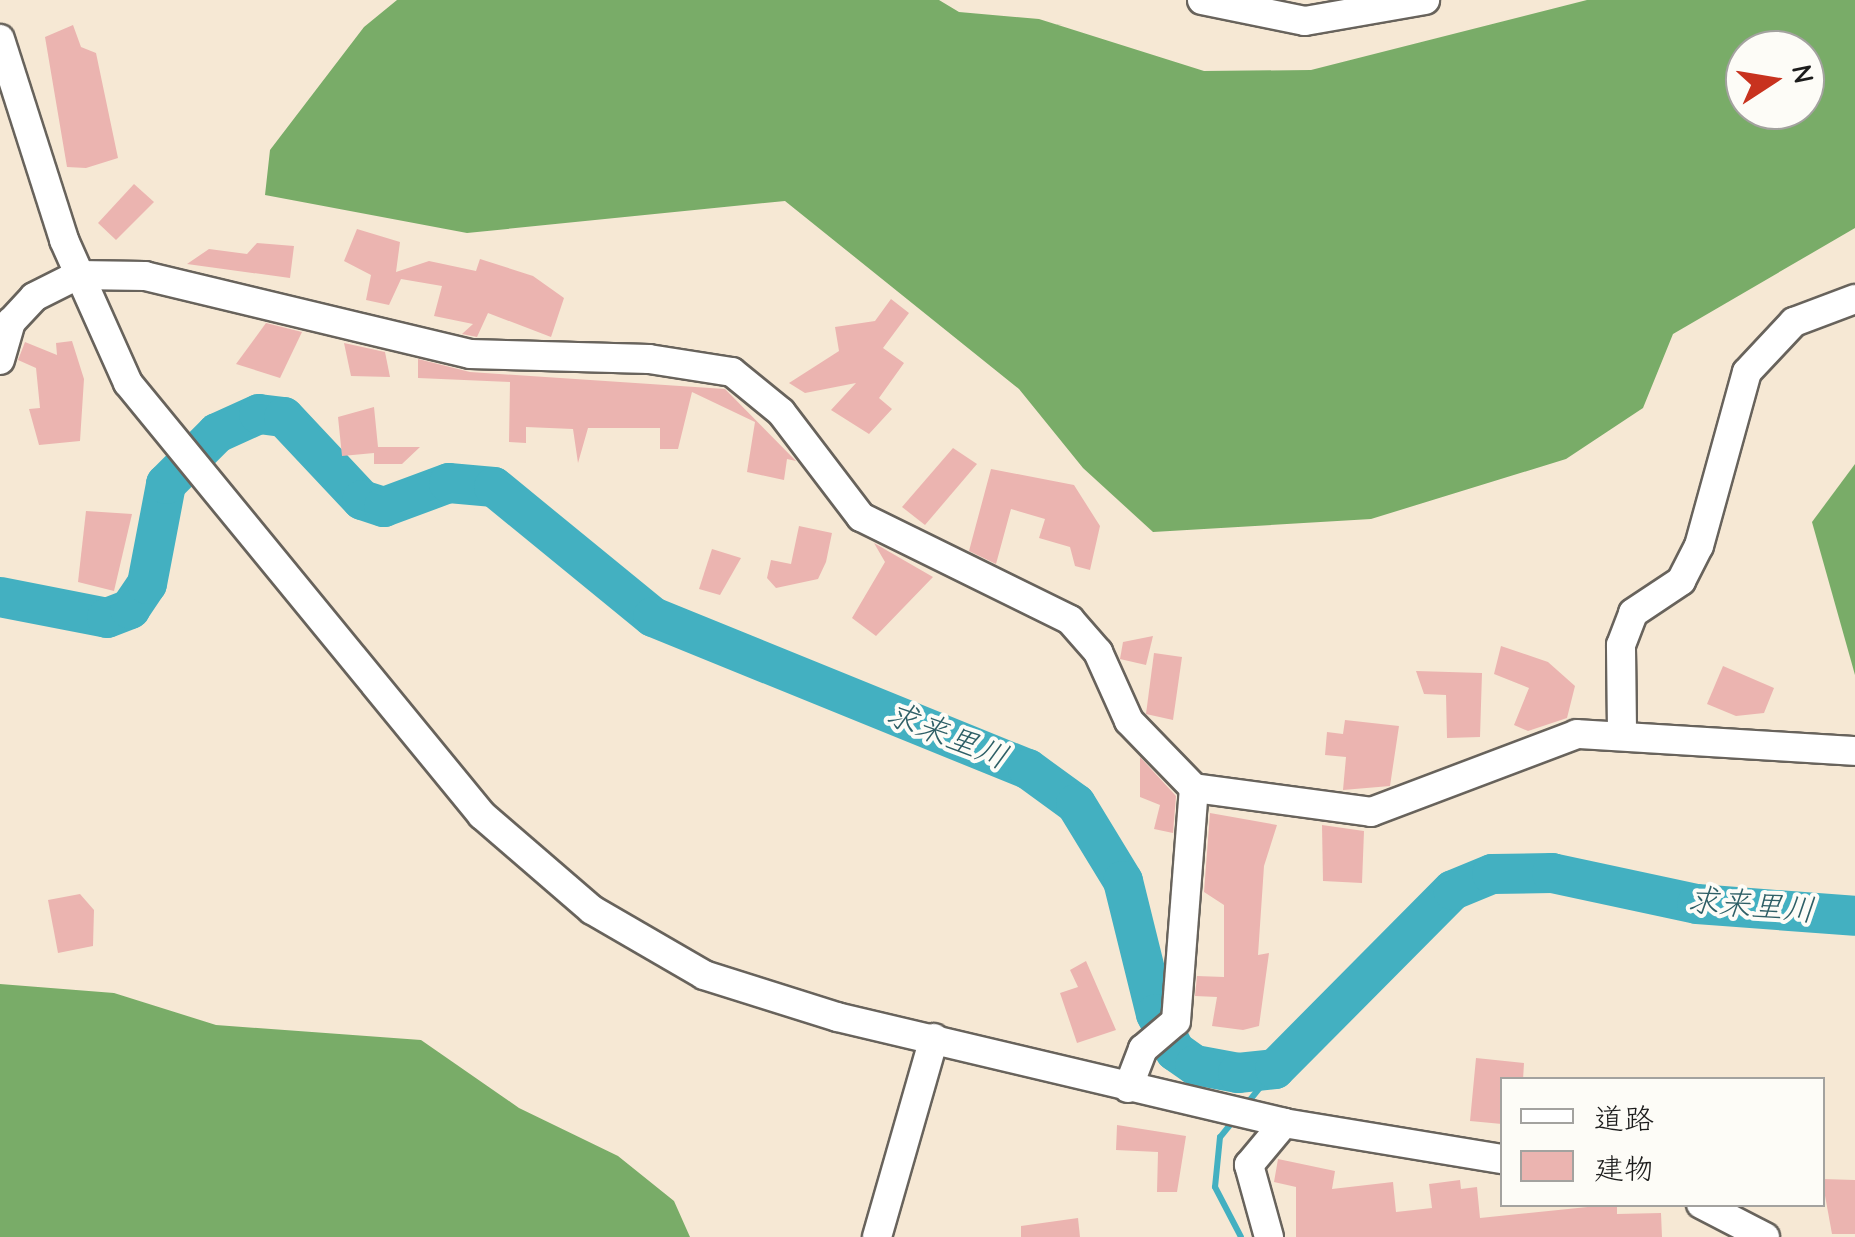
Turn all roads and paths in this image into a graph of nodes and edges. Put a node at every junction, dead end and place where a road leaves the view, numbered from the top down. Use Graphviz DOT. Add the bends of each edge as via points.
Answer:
graph roads {
  1 [pos="1202,0"];
  2 [pos="1425,0"];
  3 [pos="0,39"];
  4 [pos="10,113"];
  5 [pos="78,276"];
  6 [pos="1855,298"];
  7 [pos="0,360"];
  8 [pos="1622,730"];
  9 [pos="1855,751"];
  10 [pos="1194,788"];
  11 [pos="934,1038"];
  12 [pos="1128,1088"];
  13 [pos="1275,1120"];
  14 [pos="1500,1158"];
  15 [pos="1707,1207"];
  16 [pos="877,1237"];
  17 [pos="1268,1237"];
  18 [pos="1766,1237"];
  1 -- 2 [label="street" via="1305,21"];
  3 -- 4 [label="street"];
  4 -- 5 [label="street"];
  5 -- 7 [label="street" via="34,297 12,322"];
  5 -- 10 [label="street" via="245,295 470,354 649,359 732,372 781,412 862,516 1070,620 1098,652 1129,721"];
  5 -- 11 [label="street" via="128,383 166,436 482,814 592,910 704,974"];
  6 -- 8 [label="street" via="1794,322 1747,372 1699,546 1682,581 1634,613 1621,645"];
  8 -- 9 [label="street"];
  8 -- 10 [label="street" via="1526,749 1371,812"];
  10 -- 12 [label="street" via="1176,1022 1143,1049"];
  11 -- 12 [label="street"];
  11 -- 16 [label="street"];
  12 -- 13 [label="street"];
  13 -- 14 [label="street"];
  13 -- 17 [label="street" via="1249,1165"];
  15 -- 18 [label="street"];
}
